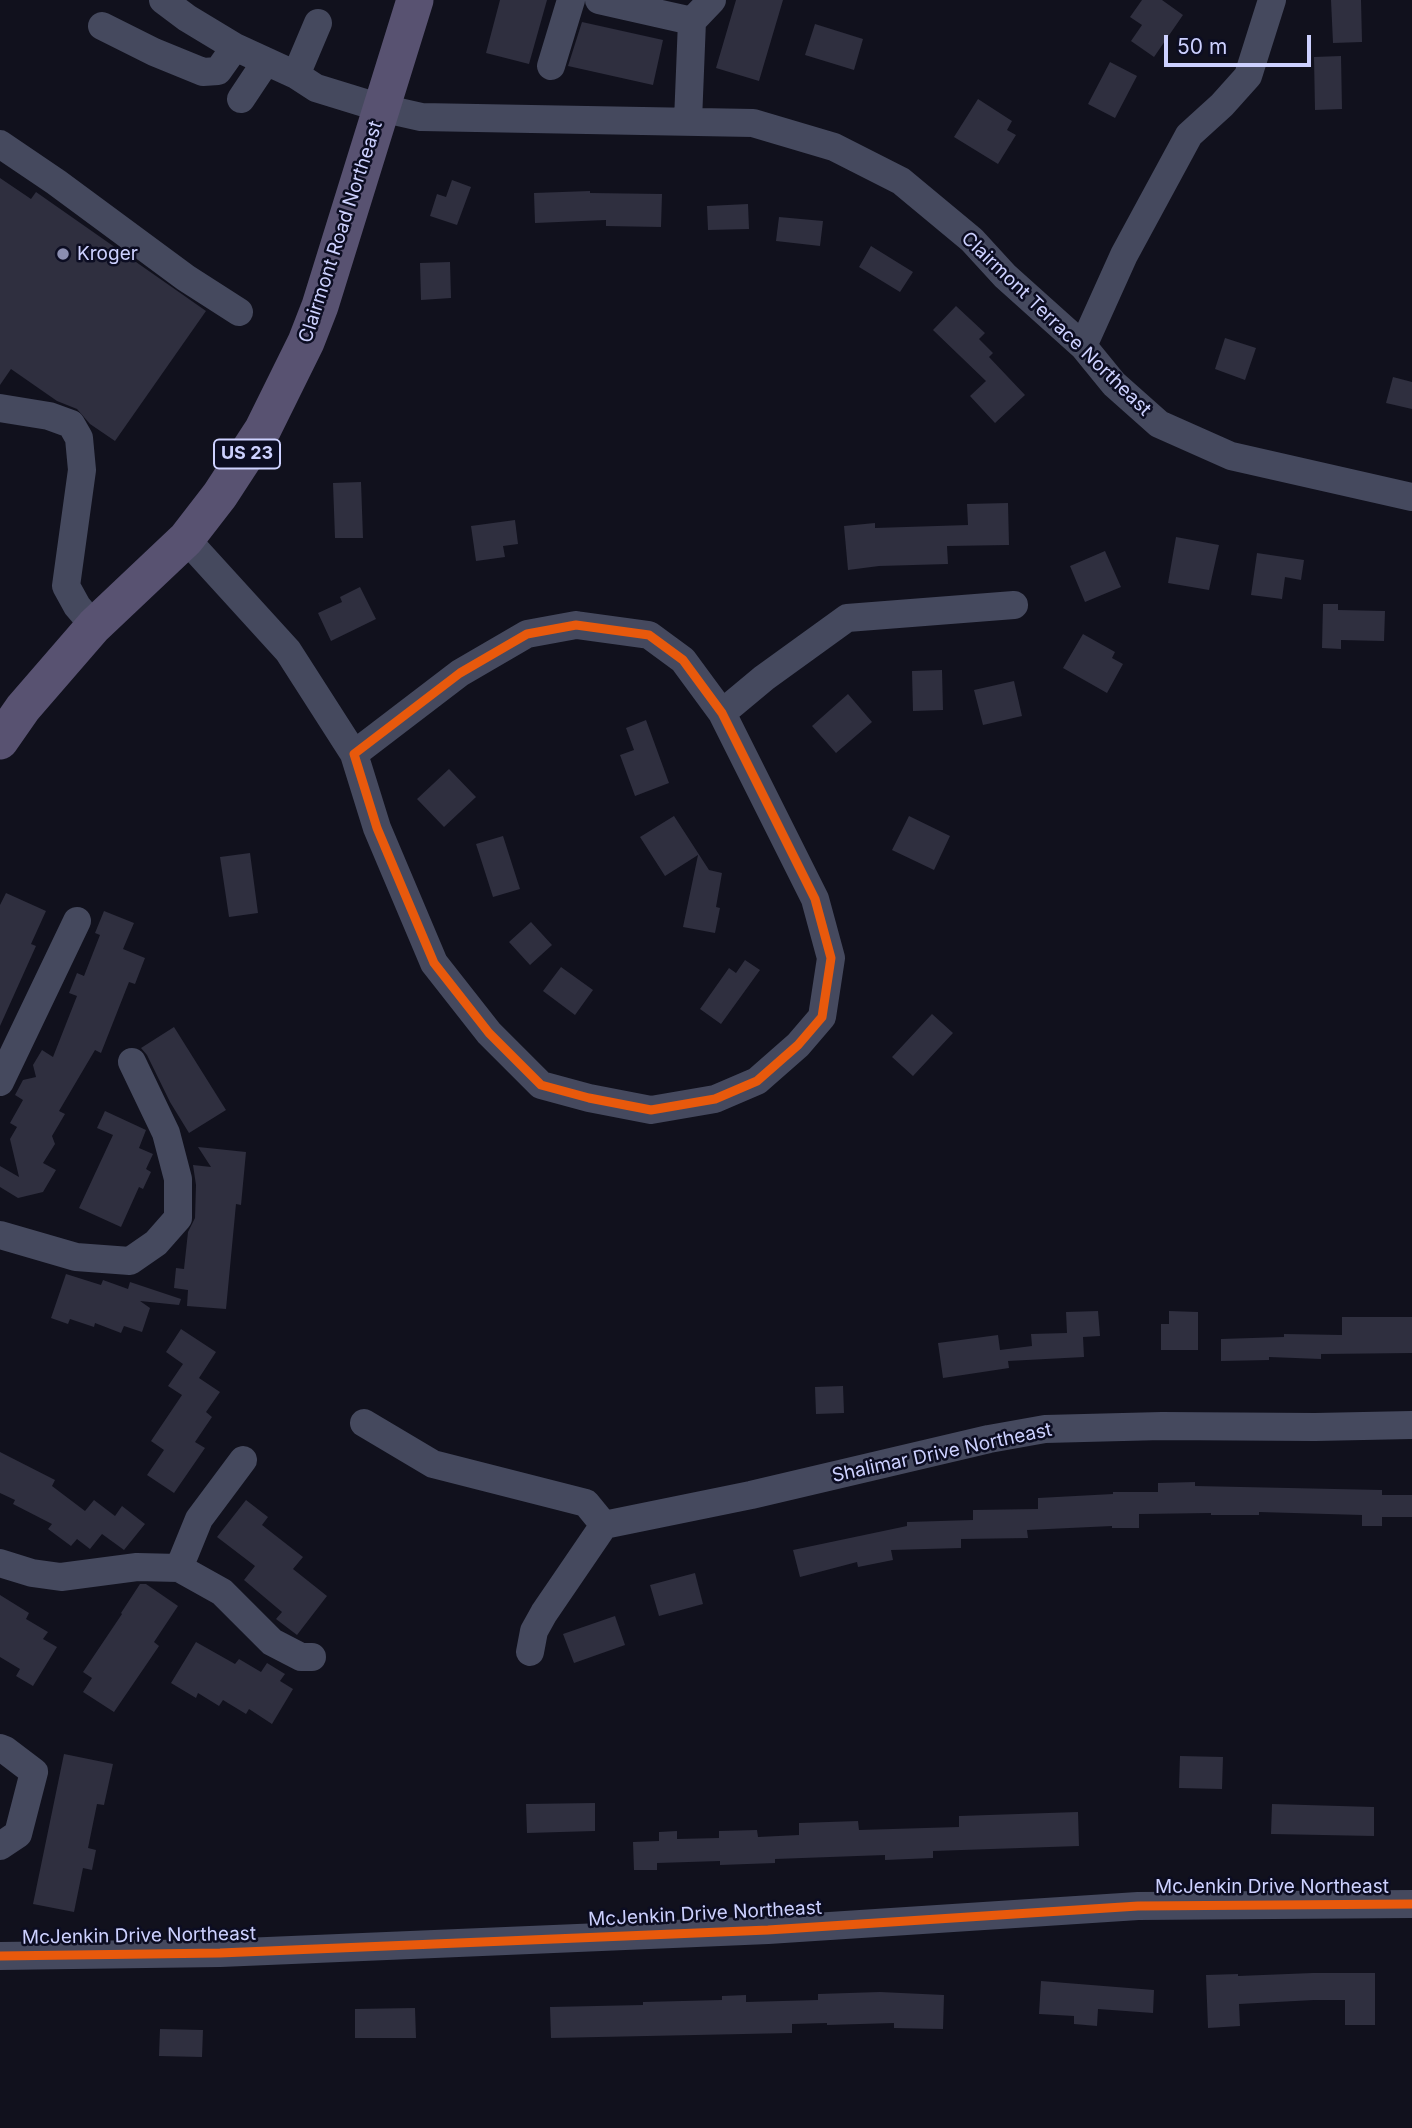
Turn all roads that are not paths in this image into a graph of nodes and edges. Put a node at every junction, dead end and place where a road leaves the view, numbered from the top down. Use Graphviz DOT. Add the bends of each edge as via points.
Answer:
graph roads {
  1 [pos="163,0"];
  2 [pos="415,0"];
  3 [pos="571,0"];
  4 [pos="599,0"];
  5 [pos="712,0"];
  6 [pos="1272,0"];
  7 [pos="692,21"];
  8 [pos="318,23"];
  9 [pos="102,26"];
  10 [pos="235,47"];
  11 [pos="265,62"];
  12 [pos="551,66"];
  13 [pos="306,90"];
  14 [pos="241,99"];
  15 [pos="381,108"];
  16 [pos="688,121"];
  17 [pos="0,144"];
  18 [pos="239,312"];
  19 [pos="1083,346"];
  20 [pos="0,408"];
  21 [pos="1412,497"];
  22 [pos="186,539"];
  23 [pos="1014,605"];
  24 [pos="93,626"];
  25 [pos="722,713"];
  26 [pos="0,741"];
  27 [pos="354,754"];
  28 [pos="77,921"];
  29 [pos="132,1062"];
  30 [pos="0,1082"];
  31 [pos="0,1235"];
  32 [pos="364,1423"];
  33 [pos="1412,1425"];
  34 [pos="243,1460"];
  35 [pos="604,1525"];
  36 [pos="0,1563"];
  37 [pos="179,1568"];
  38 [pos="530,1652"];
  39 [pos="312,1657"];
  40 [pos="0,1748"];
  41 [pos="0,1846"];
  42 [pos="1412,1904"];
  43 [pos="0,1956"];
  1 -- 10 [label="street, Clairmont Terrace Northeast"];
  2 -- 15 [label="main road, Clairmont Road Northeast / US 23"];
  3 -- 12 [label="street"];
  4 -- 7 [label="street"];
  5 -- 7 [label="street"];
  6 -- 19 [label="street" via="1248,76 1189,135 1124,255"];
  7 -- 16 [label="street"];
  8 -- 13 [label="street"];
  9 -- 10 [label="street" via="203,72 218,71"];
  10 -- 11 [label="street, Clairmont Terrace Northeast"];
  11 -- 13 [label="street, Clairmont Terrace Northeast"];
  11 -- 14 [label="street"];
  13 -- 15 [label="street, Clairmont Terrace Northeast"];
  15 -- 16 [label="street, Clairmont Terrace Northeast" via="427,117"];
  15 -- 22 [label="main road, Clairmont Road Northeast / US 23" via="306,342 263,429"];
  16 -- 19 [label="street, Clairmont Terrace Northeast" via="753,123 834,147 901,181 972,240"];
  17 -- 18 [label="street"];
  19 -- 21 [label="street, Clairmont Terrace Northeast" via="1114,384 1158,424 1231,456"];
  20 -- 24 [label="street" via="71,424 79,438 82,471 66,586"];
  22 -- 24 [label="main road, Clairmont Road Northeast / US 23"];
  22 -- 27 [label="street" via="288,651"];
  23 -- 25 [label="street" via="847,618"];
  24 -- 26 [label="main road, Clairmont Road Northeast / US 23"];
  25 -- 27 [label="street" via="683,660 649,635 576,625 527,634 460,673"];
  25 -- 27 [label="street" via="815,899 831,958 822,1017 757,1081 715,1099 651,1110 541,1085 489,1032 434,963 377,828"];
  28 -- 30 [label="street"];
  29 -- 31 [label="street" via="166,1133 178,1180 178,1218 156,1243 130,1261 76,1257"];
  32 -- 35 [label="street" via="433,1464 586,1503"];
  33 -- 35 [label="street, Shalimar Drive Northeast" via="1045,1429"];
  34 -- 37 [label="street" via="199,1519"];
  35 -- 38 [label="street" via="534,1630"];
  36 -- 37 [label="street" via="61,1577 137,1567"];
  37 -- 39 [label="street" via="222,1592 272,1642 301,1657"];
  40 -- 41 [label="street" via="34,1772 18,1834"];
  42 -- 43 [label="street, McJenkin Drive Northeast" via="1138,1906 768,1930 220,1953"];
}
